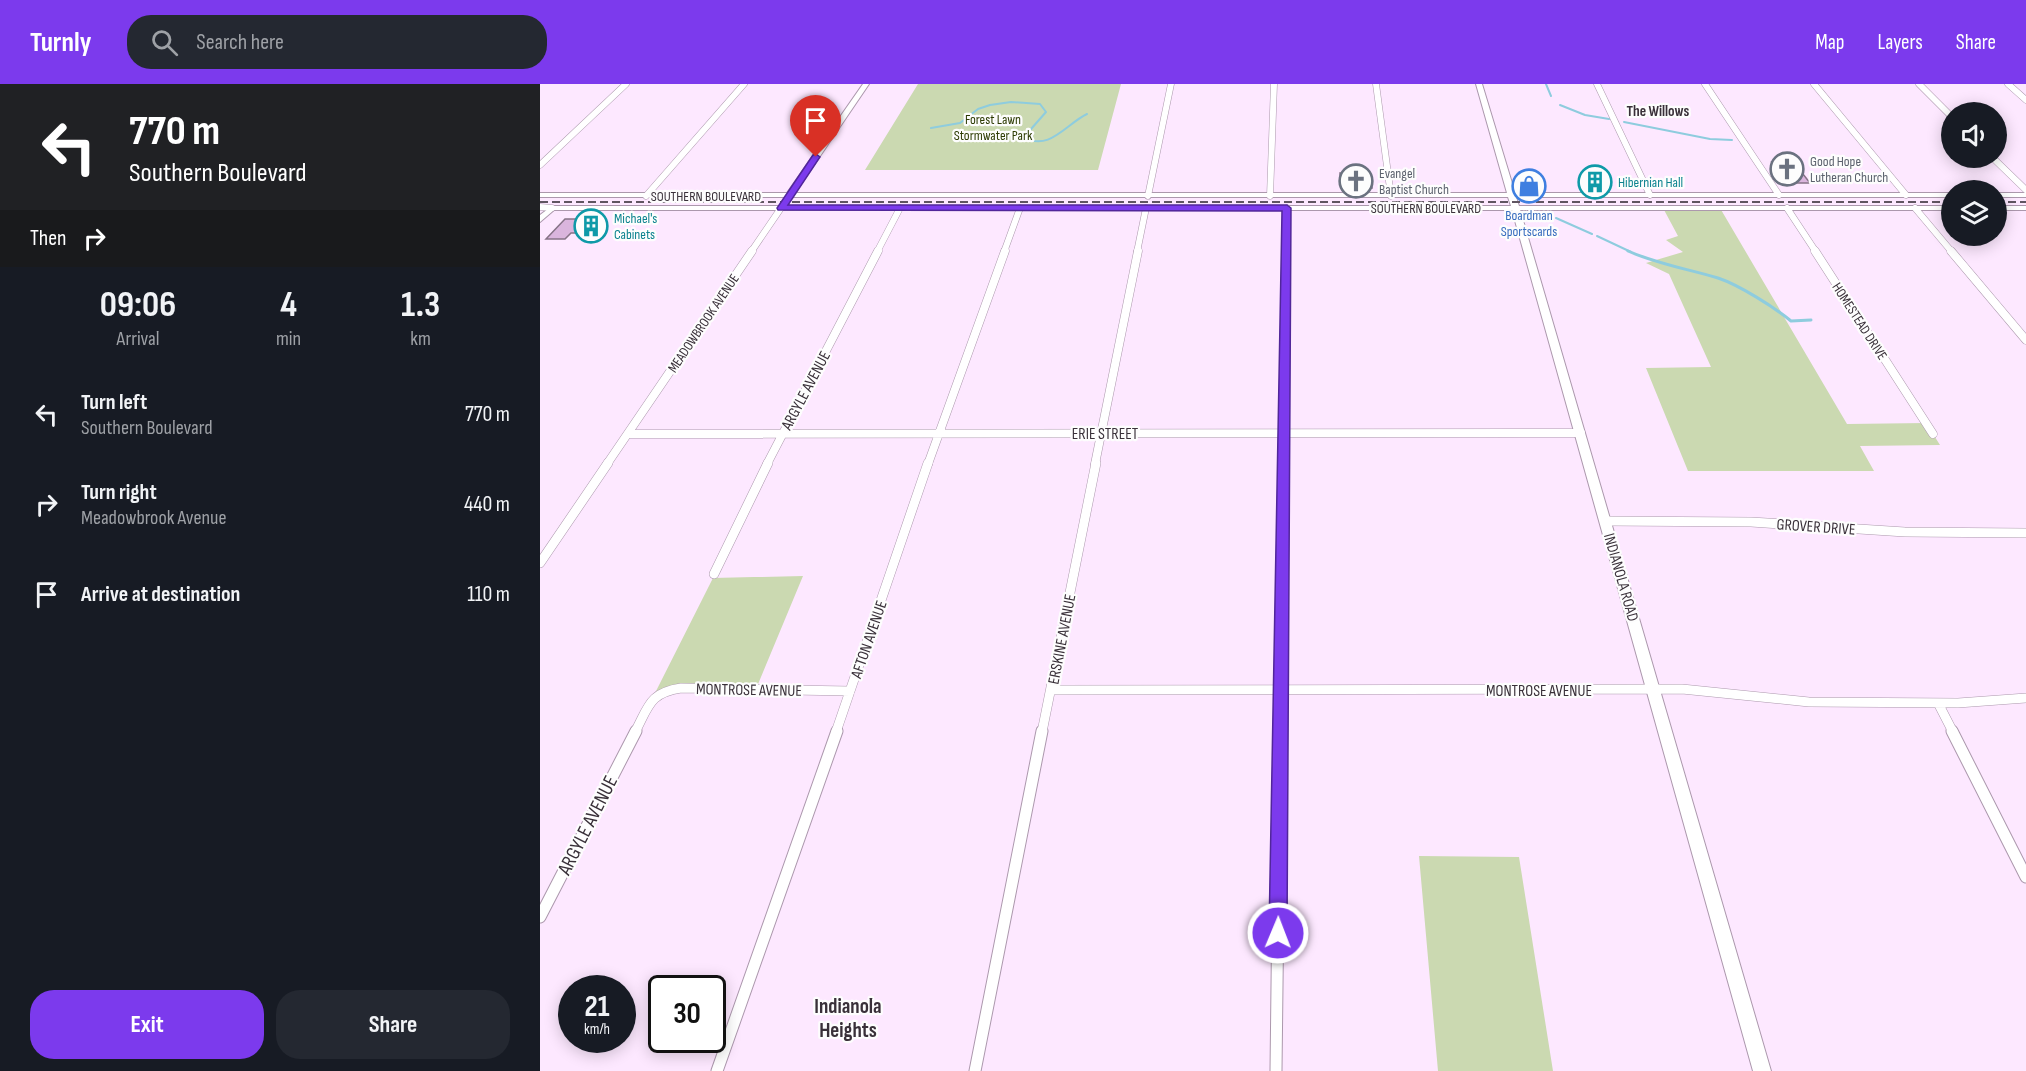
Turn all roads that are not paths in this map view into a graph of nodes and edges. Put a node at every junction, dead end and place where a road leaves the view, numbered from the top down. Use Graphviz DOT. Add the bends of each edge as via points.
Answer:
graph roads {
  1 [pos="626,84"];
  2 [pos="744,84"];
  3 [pos="866,84"];
  4 [pos="1171,84"];
  5 [pos="1274,84"];
  6 [pos="1376,84"];
  7 [pos="1479,84"];
  8 [pos="1597,84"];
  9 [pos="1706,84"];
  10 [pos="1814,84"];
  11 [pos="1918,84"];
  12 [pos="2008,84"];
  13 [pos="2026,100"];
  14 [pos="1941,106"];
  15 [pos="540,165"];
  16 [pos="2003,168"];
  17 [pos="2026,190"];
  18 [pos="540,195"];
  19 [pos="646,195"];
  20 [pos="1391,195"];
  21 [pos="1650,195"];
  22 [pos="1779,195"];
  23 [pos="1906,195"];
  24 [pos="1941,195"];
  25 [pos="2007,195"];
  26 [pos="2026,195"];
  27 [pos="790,196"];
  28 [pos="1148,196"];
  29 [pos="1270,196"];
  30 [pos="1514,201"];
  31 [pos="540,207"];
  32 [pos="552,208"];
  33 [pos="781,208"];
  34 [pos="900,208"];
  35 [pos="1020,208"];
  36 [pos="1146,208"];
  37 [pos="1287,208"];
  38 [pos="1787,208"];
  39 [pos="1915,208"];
  40 [pos="1941,208"];
  41 [pos="2007,208"];
  42 [pos="2026,208"];
  43 [pos="540,220"];
  44 [pos="2026,340"];
  45 [pos="1284,433"];
  46 [pos="1581,433"];
  47 [pos="628,434"];
  48 [pos="782,434"];
  49 [pos="938,434"];
  50 [pos="1102,434"];
  51 [pos="1933,434"];
  52 [pos="1606,521"];
  53 [pos="2026,533"];
  54 [pos="540,563"];
  55 [pos="714,574"];
  56 [pos="1051,690"];
  57 [pos="1281,690"];
  58 [pos="1654,690"];
  59 [pos="850,691"];
  60 [pos="2026,698"];
  61 [pos="651,701"];
  62 [pos="1938,703"];
  63 [pos="2026,876"];
  64 [pos="540,917"];
  65 [pos="717,1071"];
  66 [pos="975,1071"];
  67 [pos="1276,1071"];
  68 [pos="1762,1071"];
  1 -- 15 [label="street"];
  2 -- 19 [label="street"];
  3 -- 27 [label="street, MEADOWBROOK AVENUE"];
  4 -- 28 [label="street"];
  5 -- 29 [label="street"];
  6 -- 20 [label="street"];
  7 -- 30 [label="street, INDIANOLA ROAD"];
  8 -- 21 [label="street"];
  9 -- 22 [label="street"];
  10 -- 23 [label="street"];
  11 -- 14 [label="street"];
  12 -- 13 [label="street"];
  16 -- 17 [label="street"];
  18 -- 19 [label="street, SOUTHERN BOULEVARD"];
  19 -- 27 [label="street, SOUTHERN BOULEVARD"];
  20 -- 29 [label="street, SOUTHERN BOULEVARD"];
  20 -- 30 [label="street, SOUTHERN BOULEVARD"];
  21 -- 22 [label="street, SOUTHERN BOULEVARD"];
  21 -- 30 [label="street, SOUTHERN BOULEVARD"];
  22 -- 23 [label="street, SOUTHERN BOULEVARD"];
  23 -- 24 [label="street, SOUTHERN BOULEVARD"];
  25 -- 26 [label="street"];
  27 -- 28 [label="street, SOUTHERN BOULEVARD"];
  27 -- 33 [label="street, MEADOWBROOK AVENUE"];
  28 -- 29 [label="street, SOUTHERN BOULEVARD"];
  30 -- 37 [label="street, SOUTHERN BOULEVARD"];
  30 -- 38 [label="street, SOUTHERN BOULEVARD"];
  30 -- 46 [label="street, INDIANOLA ROAD"];
  31 -- 32 [label="street, SOUTHERN BOULEVARD"];
  32 -- 33 [label="street, SOUTHERN BOULEVARD"];
  32 -- 43 [label="street"];
  33 -- 34 [label="street, SOUTHERN BOULEVARD"];
  33 -- 47 [label="street, MEADOWBROOK AVENUE"];
  34 -- 35 [label="street, SOUTHERN BOULEVARD"];
  34 -- 48 [label="street, ARGYLE AVENUE"];
  35 -- 36 [label="street, SOUTHERN BOULEVARD"];
  35 -- 49 [label="street, AFTON AVENUE"];
  36 -- 37 [label="street, SOUTHERN BOULEVARD"];
  36 -- 50 [label="street, ERSKINE AVENUE"];
  37 -- 45 [label="street"];
  38 -- 39 [label="street, SOUTHERN BOULEVARD"];
  38 -- 51 [label="street, HOMESTEAD DRIVE"];
  39 -- 40 [label="street, SOUTHERN BOULEVARD"];
  39 -- 44 [label="street"];
  41 -- 42 [label="street"];
  45 -- 46 [label="street, ERIE STREET"];
  45 -- 50 [label="street, ERIE STREET"];
  45 -- 57 [label="street"];
  46 -- 52 [label="street, INDIANOLA ROAD"];
  47 -- 48 [label="street, ERIE STREET"];
  47 -- 54 [label="street, MEADOWBROOK AVENUE"];
  48 -- 49 [label="street, ERIE STREET"];
  48 -- 55 [label="street, ARGYLE AVENUE"];
  49 -- 50 [label="street, ERIE STREET"];
  49 -- 59 [label="street, AFTON AVENUE"];
  50 -- 56 [label="street, ERSKINE AVENUE"];
  52 -- 53 [label="street, GROVER DRIVE" via="1751,522 1905,532"];
  52 -- 58 [label="street, INDIANOLA ROAD"];
  56 -- 57 [label="street, MONTROSE AVENUE"];
  56 -- 66 [label="street, ERSKINE AVENUE"];
  57 -- 58 [label="street, MONTROSE AVENUE"];
  57 -- 67 [label="street"];
  58 -- 62 [label="street, MONTROSE AVENUE" via="1711,691 1809,702"];
  58 -- 68 [label="street, INDIANOLA ROAD"];
  59 -- 61 [label="street, MONTROSE AVENUE" via="681,688"];
  59 -- 65 [label="street, AFTON AVENUE"];
  60 -- 62 [label="street, MONTROSE AVENUE"];
  61 -- 64 [label="street, ARGYLE AVENUE"];
  62 -- 63 [label="street"];
}
